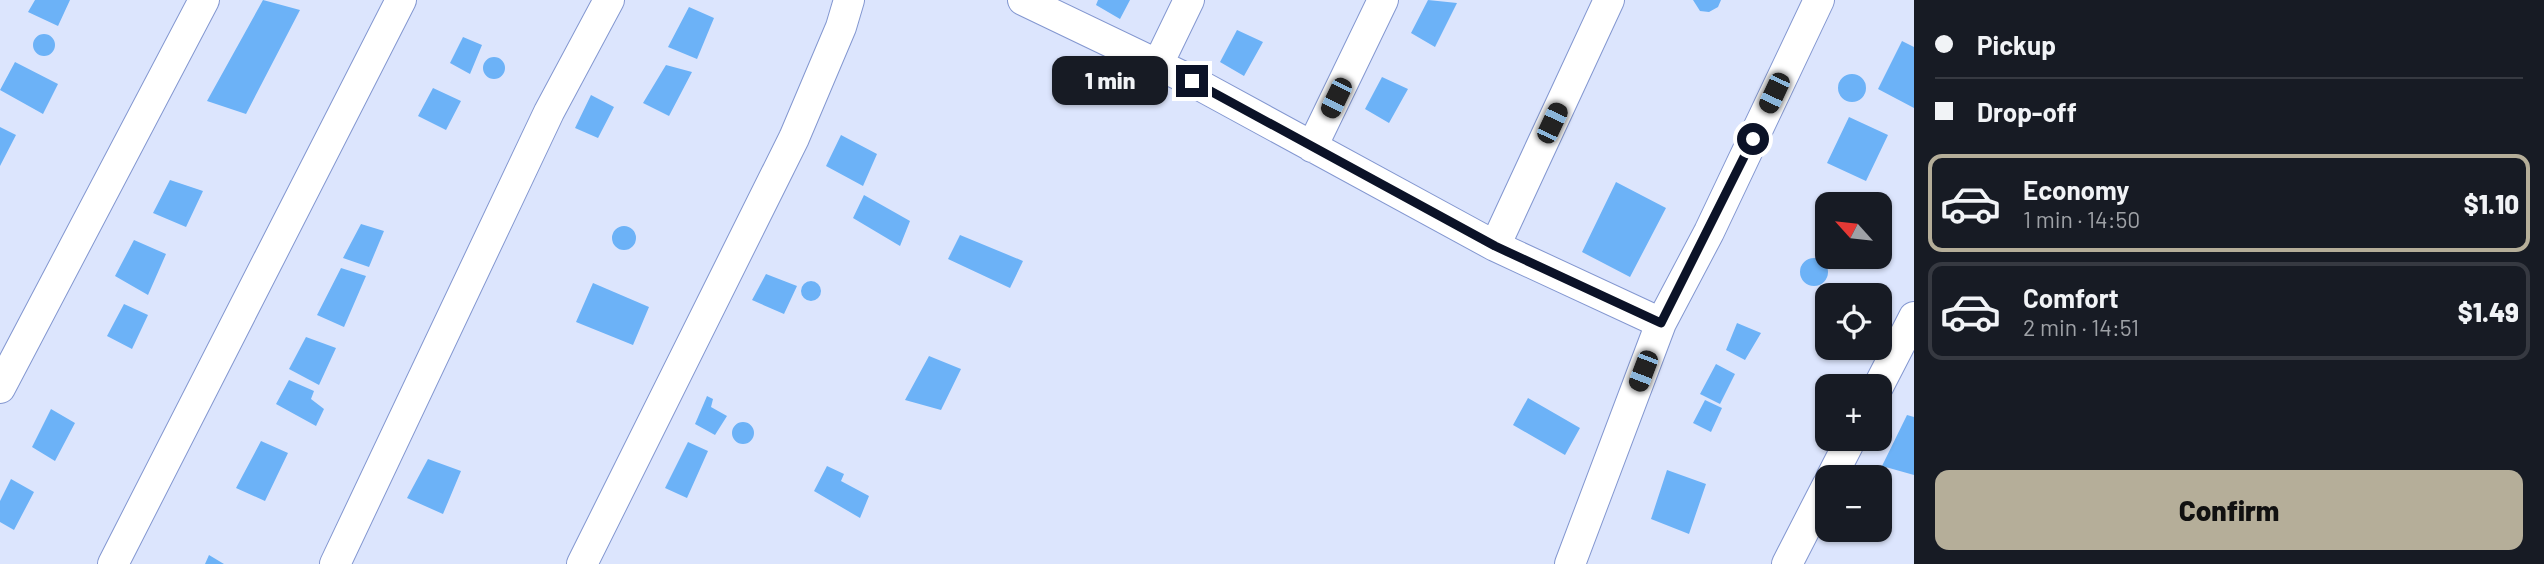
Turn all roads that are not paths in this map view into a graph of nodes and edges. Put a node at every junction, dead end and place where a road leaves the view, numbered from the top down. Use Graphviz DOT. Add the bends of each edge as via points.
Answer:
graph roads {
  1 [pos="204,0"];
  2 [pos="401,0"];
  3 [pos="609,0"];
  4 [pos="849,0"];
  5 [pos="1023,0"];
  6 [pos="1189,0"];
  7 [pos="1383,0"];
  8 [pos="1609,0"];
  9 [pos="1819,0"];
  10 [pos="1158,64"];
  11 [pos="1312,147"];
  12 [pos="1495,246"];
  13 [pos="1914,317"];
  14 [pos="1661,323"];
  15 [pos="1885,374"];
  16 [pos="0,388"];
  17 [pos="1815,509"];
  18 [pos="113,564"];
  19 [pos="335,564"];
  20 [pos="582,564"];
  21 [pos="1570,564"];
  22 [pos="1787,564"];
  1 -- 16 [label="street"];
  2 -- 18 [label="street"];
  3 -- 19 [label="street" via="549,112"];
  4 -- 20 [label="street" via="794,138"];
  5 -- 10 [label="street"];
  6 -- 10 [label="street"];
  7 -- 11 [label="street"];
  8 -- 12 [label="street"];
  9 -- 14 [label="street"];
  10 -- 11 [label="street"];
  11 -- 12 [label="street"];
  12 -- 14 [label="street"];
  13 -- 15 [label="street"];
  14 -- 21 [label="street"];
  17 -- 22 [label="street"];
}
